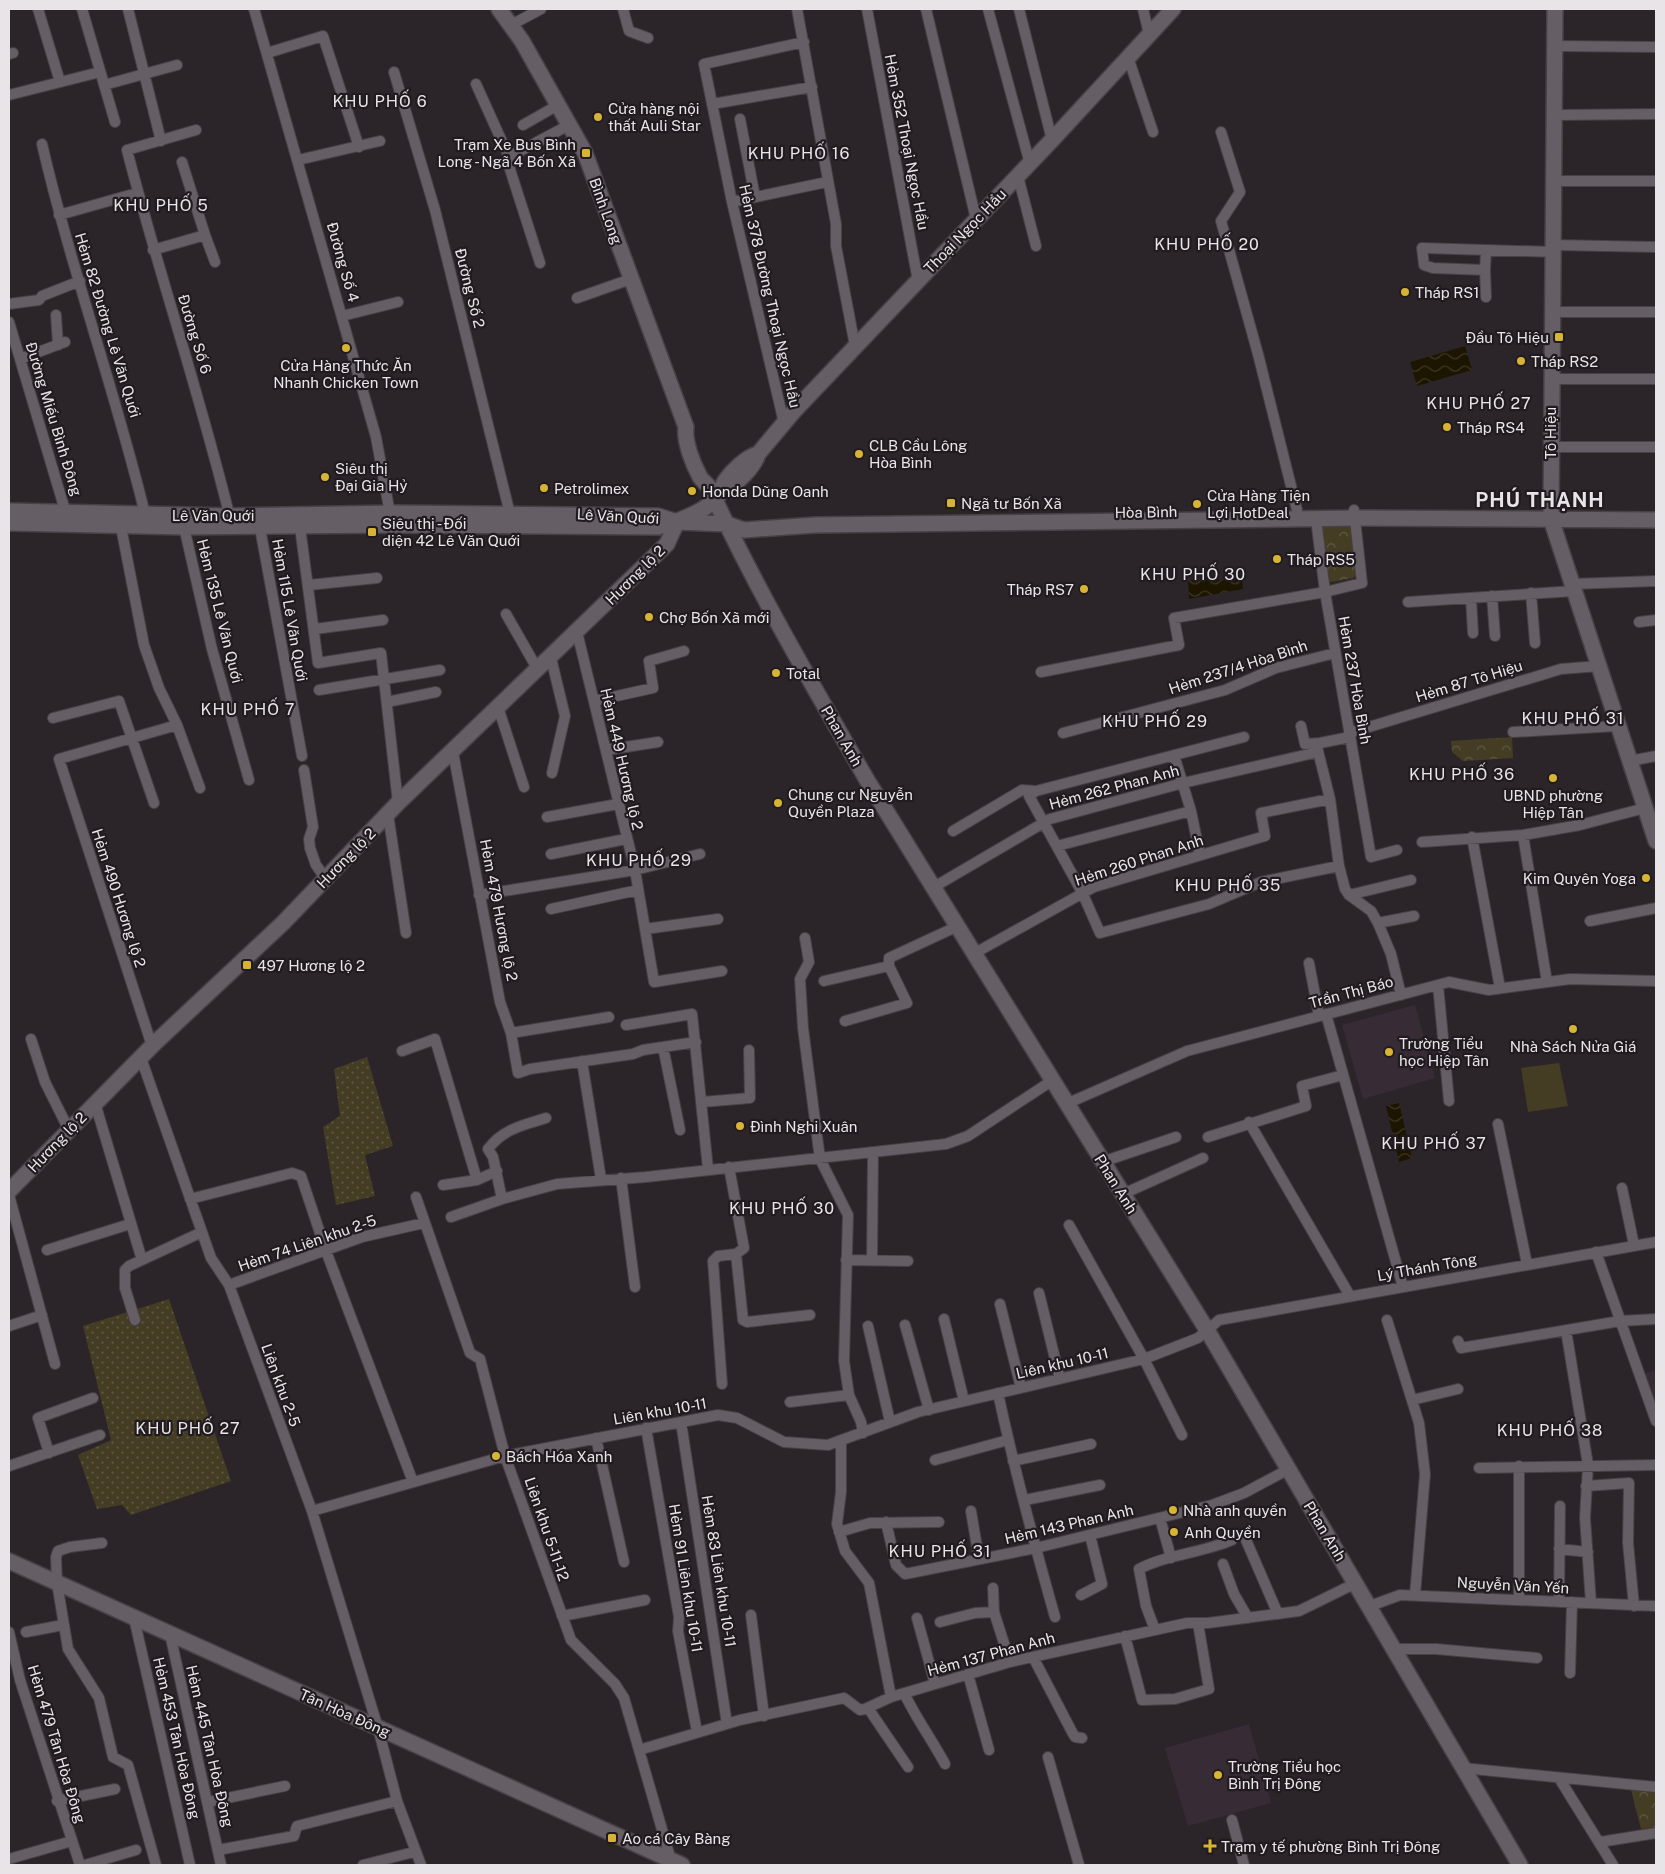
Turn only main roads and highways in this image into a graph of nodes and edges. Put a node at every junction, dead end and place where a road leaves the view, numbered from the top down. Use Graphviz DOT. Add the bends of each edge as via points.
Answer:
graph roads {
  1 [pos="499,9"];
  2 [pos="1173,9"];
  3 [pos="1555,9"];
  4 [pos="716,493"];
  5 [pos="9,511"];
  6 [pos="1656,511"];
  7 [pos="1354,514"];
  8 [pos="1551,515"];
  9 [pos="1060,517"];
  10 [pos="68,519"];
  11 [pos="391,519"];
  12 [pos="1656,520"];
  13 [pos="231,522"];
  14 [pos="677,522"];
  15 [pos="9,523"];
  16 [pos="727,524"];
  17 [pos="1656,841"];
  18 [pos="9,1193"];
  19 [pos="9,1561"];
  20 [pos="675,1864"];
  21 [pos="1520,1865"];
  1 -- 4 [label="main road, Bình Long" via="586,153 686,427 684,436 701,478"];
  2 -- 4 [label="main road, Thoại Ngọc Hầu" via="784,423 758,454 756,461 730,488"];
  3 -- 8 [label="main road, Tô Hiệu"];
  4 -- 14 [label="main road, Thoại Ngọc Hầu"];
  4 -- 16 [label="main road, Phan Anh"];
  5 -- 10 [label="main road, Lê Văn Quới"];
  6 -- 8 [label="main road, Hòa Bình"];
  7 -- 8 [label="main road, Hòa Bình"];
  7 -- 9 [label="main road, Hòa Bình" via="1297,510"];
  7 -- 9 [label="main road, Hòa Bình" via="1316,519"];
  8 -- 12 [label="main road, Hòa Bình"];
  8 -- 17 [label="main road, Tô Hiệu"];
  9 -- 16 [label="main road, Hòa Bình" via="744,530"];
  10 -- 13 [label="main road, Lê Văn Quới" via="145,514"];
  10 -- 13 [label="main road, Lê Văn Quới" via="121,527 184,528"];
  10 -- 15 [label="main road, Lê Văn Quới"];
  11 -- 13 [label="main road, Lê Văn Quới"];
  11 -- 13 [label="main road, Lê Văn Quới" via="260,528"];
  11 -- 14 [label="main road, Lê Văn Quới" via="510,514 658,516"];
  11 -- 14 [label="main road, Lê Văn Quới" via="658,528"];
  14 -- 16 [label="main road, Hòa Bình"];
  14 -- 18 [label="main road, Hương lộ 2" via="667,544 392,809 283,923 152,1046"];
  16 -- 21 [label="main road, Phan Anh" via="824,706 1207,1330"];
  19 -- 20 [label="main road, Tân Hòa Đông"];
}
